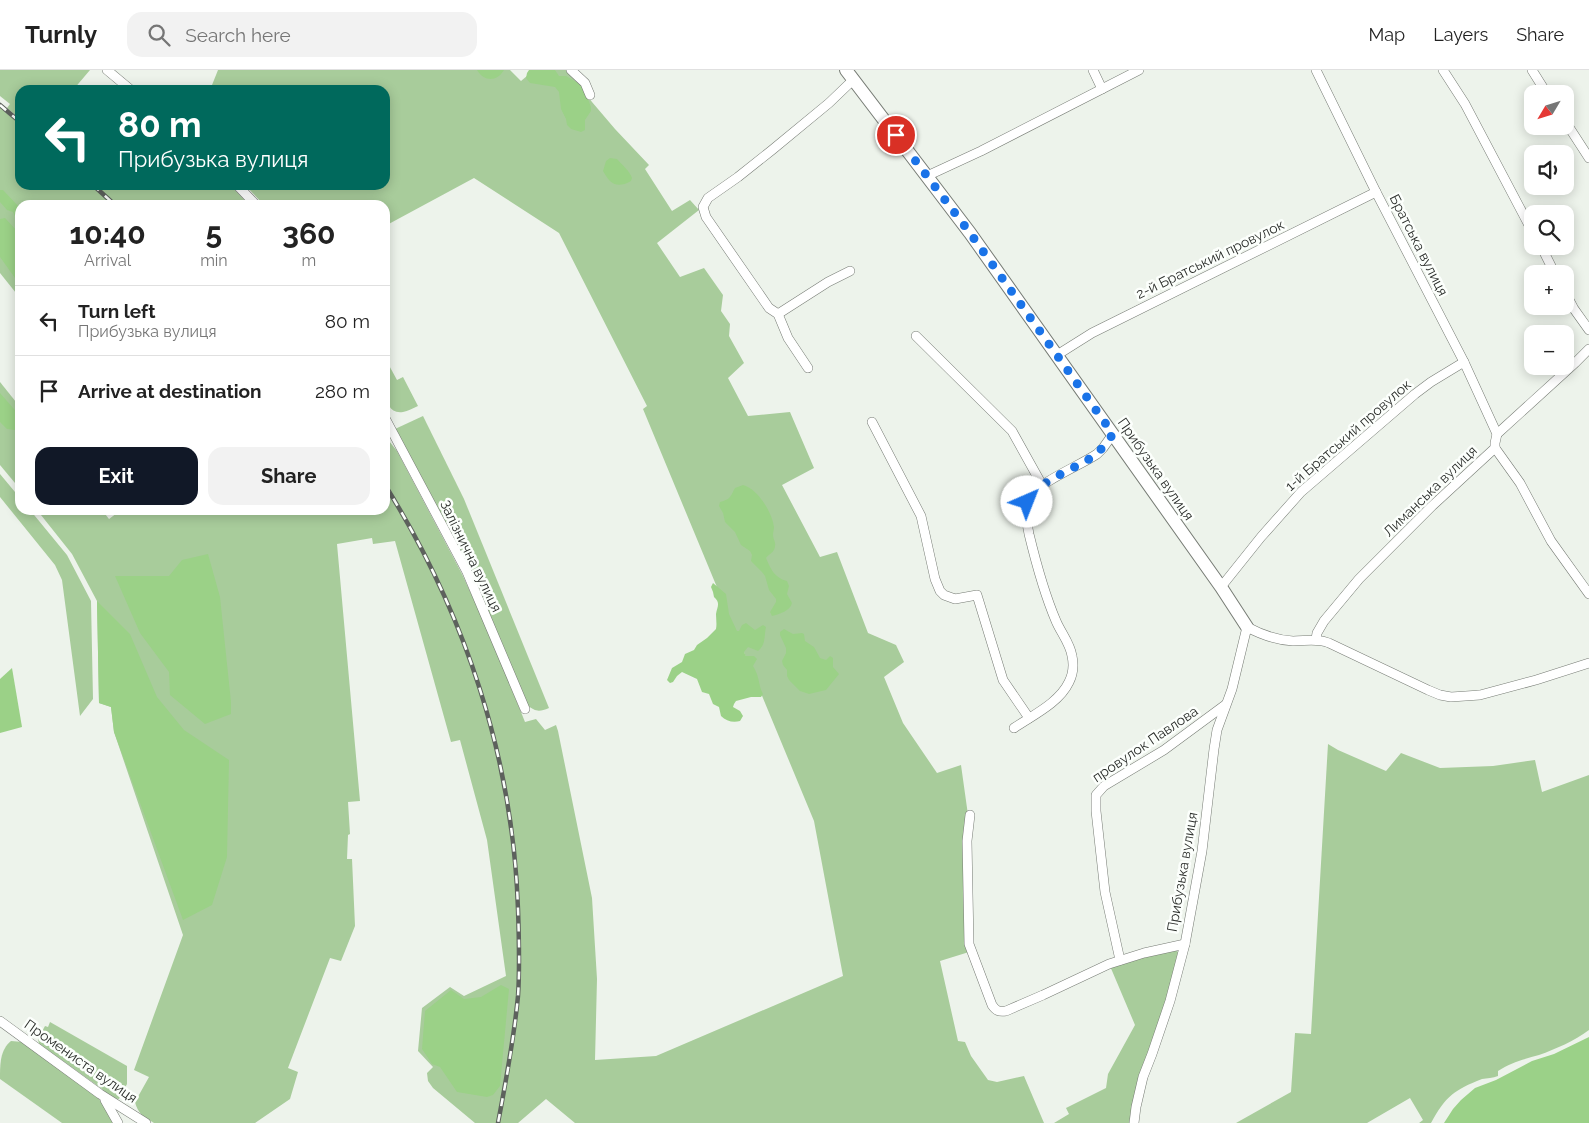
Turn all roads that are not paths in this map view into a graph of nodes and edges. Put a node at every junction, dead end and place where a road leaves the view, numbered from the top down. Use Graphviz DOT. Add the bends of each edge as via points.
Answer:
graph roads {
  1 [pos="107,70"];
  2 [pos="571,70"];
  3 [pos="1093,70"];
  4 [pos="1139,70"];
  5 [pos="1316,70"];
  6 [pos="1443,70"];
  7 [pos="1532,70"];
  8 [pos="850,75"];
  9 [pos="125,85"];
  10 [pos="1541,85"];
  11 [pos="1102,89"];
  12 [pos="590,95"];
  13 [pos="1574,135"];
  14 [pos="1589,158"];
  15 [pos="927,176"];
  16 [pos="242,190"];
  17 [pos="1376,192"];
  18 [pos="251,200"];
  19 [pos="1524,216"];
  20 [pos="850,271"];
  21 [pos="1574,309"];
  22 [pos="778,314"];
  23 [pos="1589,330"];
  24 [pos="916,336"];
  25 [pos="1589,348"];
  26 [pos="1057,354"];
  27 [pos="1464,362"];
  28 [pos="808,368"];
  29 [pos="872,422"];
  30 [pos="390,427"];
  31 [pos="1113,434"];
  32 [pos="1497,434"];
  33 [pos="1495,448"];
  34 [pos="1042,485"];
  35 [pos="1221,587"];
  36 [pos="1589,594"];
  37 [pos="1247,627"];
  38 [pos="1316,639"];
  39 [pos="1589,663"];
  40 [pos="1225,705"];
  41 [pos="526,709"];
  42 [pos="1029,718"];
  43 [pos="1014,728"];
  44 [pos="970,815"];
  45 [pos="1185,944"];
  46 [pos="1120,960"];
  47 [pos="0,1021"];
  48 [pos="100,1094"];
  49 [pos="118,1123"];
  50 [pos="146,1123"];
  51 [pos="1134,1123"];
  1 -- 9 [label="street"];
  2 -- 12 [label="street" via="585,83"];
  3 -- 11 [label="street"];
  4 -- 11 [label="street"];
  5 -- 17 [label="street, Братська вулиця"];
  6 -- 19 [label="street" via="1465,104"];
  7 -- 10 [label="street"];
  8 -- 15 [label="street, Прибузька вулиця"];
  8 -- 22 [label="street" via="829,103 708,198 703,207 706,217 769,308"];
  11 -- 15 [label="street"];
  13 -- 14 [label="street"];
  15 -- 26 [label="street, Прибузька вулиця"];
  16 -- 18 [label="street"];
  17 -- 26 [label="street, 2-й Братський провулок" via="1092,333"];
  17 -- 27 [label="street, Братська вулиця"];
  20 -- 22 [label="street"];
  21 -- 23 [label="street"];
  22 -- 28 [label="street" via="788,338"];
  24 -- 34 [label="street" via="1012,431"];
  25 -- 32 [label="street"];
  26 -- 31 [label="street, Прибузька вулиця"];
  27 -- 32 [label="street, Братська вулиця"];
  27 -- 35 [label="street, 1-й Братський провулок" via="1423,388 1301,492"];
  29 -- 42 [label="street" via="922,516 940,591 955,599 977,595 1003,680"];
  30 -- 41 [label="street, Залізнична вулиця" via="467,572"];
  31 -- 34 [label="street" via="1091,458"];
  31 -- 35 [label="street, Прибузька вулиця"];
  32 -- 33 [label="street, Лиманська вулиця"];
  33 -- 36 [label="street" via="1520,483 1551,541"];
  33 -- 38 [label="street, Лиманська вулиця" via="1360,579 1324,621"];
  34 -- 42 [label="street" via="1028,498 1026,518 1047,598 1074,664 1073,674 1063,691"];
  35 -- 37 [label="street, Прибузька вулиця"];
  37 -- 38 [label="street" via="1272,638 1292,641"];
  37 -- 40 [label="street, Прибузька вулиця"];
  38 -- 39 [label="street" via="1329,642 1428,690 1451,697 1480,695"];
  40 -- 45 [label="street, Прибузька вулиця" via="1217,730 1202,851"];
  40 -- 46 [label="street, провулок Павлова" via="1164,750 1104,786 1096,795 1104,892"];
  42 -- 43 [label="street"];
  44 -- 46 [label="street, Прибузька вулиця" via="967,841 969,944 995,1009 1006,1011"];
  45 -- 46 [label="street, Прибузька вулиця"];
  45 -- 51 [label="street, Прибузька вулиця" via="1170,1001 1142,1077"];
  47 -- 48 [label="street, Промениста вулиця"];
  48 -- 49 [label="street"];
  48 -- 50 [label="street, Промениста вулиця"];
}
